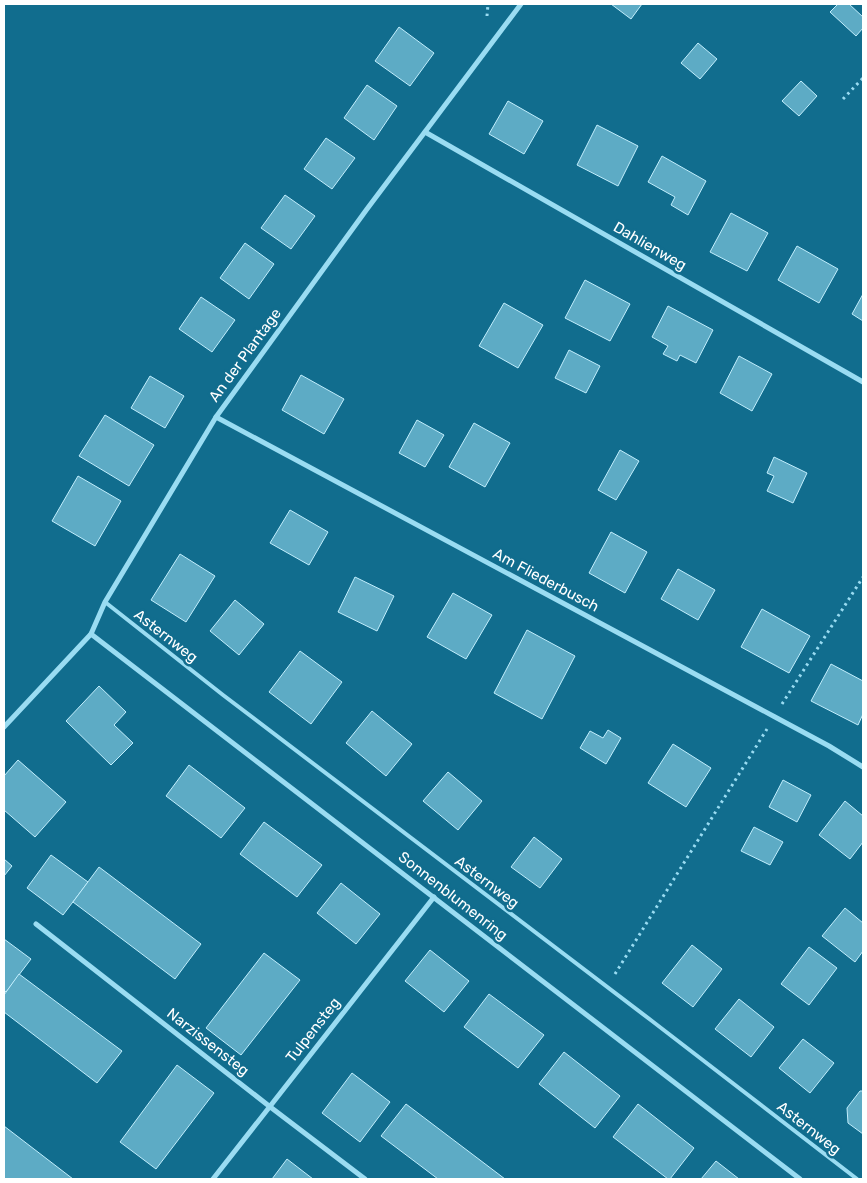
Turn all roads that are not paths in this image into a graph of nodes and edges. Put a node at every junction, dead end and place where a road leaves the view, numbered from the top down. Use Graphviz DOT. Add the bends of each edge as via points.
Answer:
graph roads {
  1 [pos="521,4"];
  2 [pos="425,132"];
  3 [pos="863,382"];
  4 [pos="216,416"];
  5 [pos="106,602"];
  6 [pos="91,634"];
  7 [pos="4,727"];
  8 [pos="863,767"];
  9 [pos="434,897"];
  10 [pos="36,924"];
  11 [pos="269,1106"];
  12 [pos="213,1179"];
  13 [pos="365,1179"];
  14 [pos="800,1179"];
  15 [pos="857,1179"];
  1 -- 2 [label="street, An der Plantage"];
  2 -- 3 [label="street, Dahlienweg"];
  2 -- 4 [label="street, An der Plantage"];
  4 -- 5 [label="street, An der Plantage"];
  4 -- 8 [label="street, Am Fliederbusch"];
  5 -- 6 [label="street, An der Plantage"];
  5 -- 15 [label="lane, Asternweg" via="223,696"];
  6 -- 7 [label="street, An der Plantage"];
  6 -- 9 [label="street, Sonnenblumenring"];
  9 -- 11 [label="street, Tulpensteg"];
  9 -- 14 [label="street, Sonnenblumenring"];
  10 -- 11 [label="street, Narzissensteg"];
  11 -- 12 [label="street, Tulpensteg"];
  11 -- 13 [label="street, Narzissensteg"];
}
